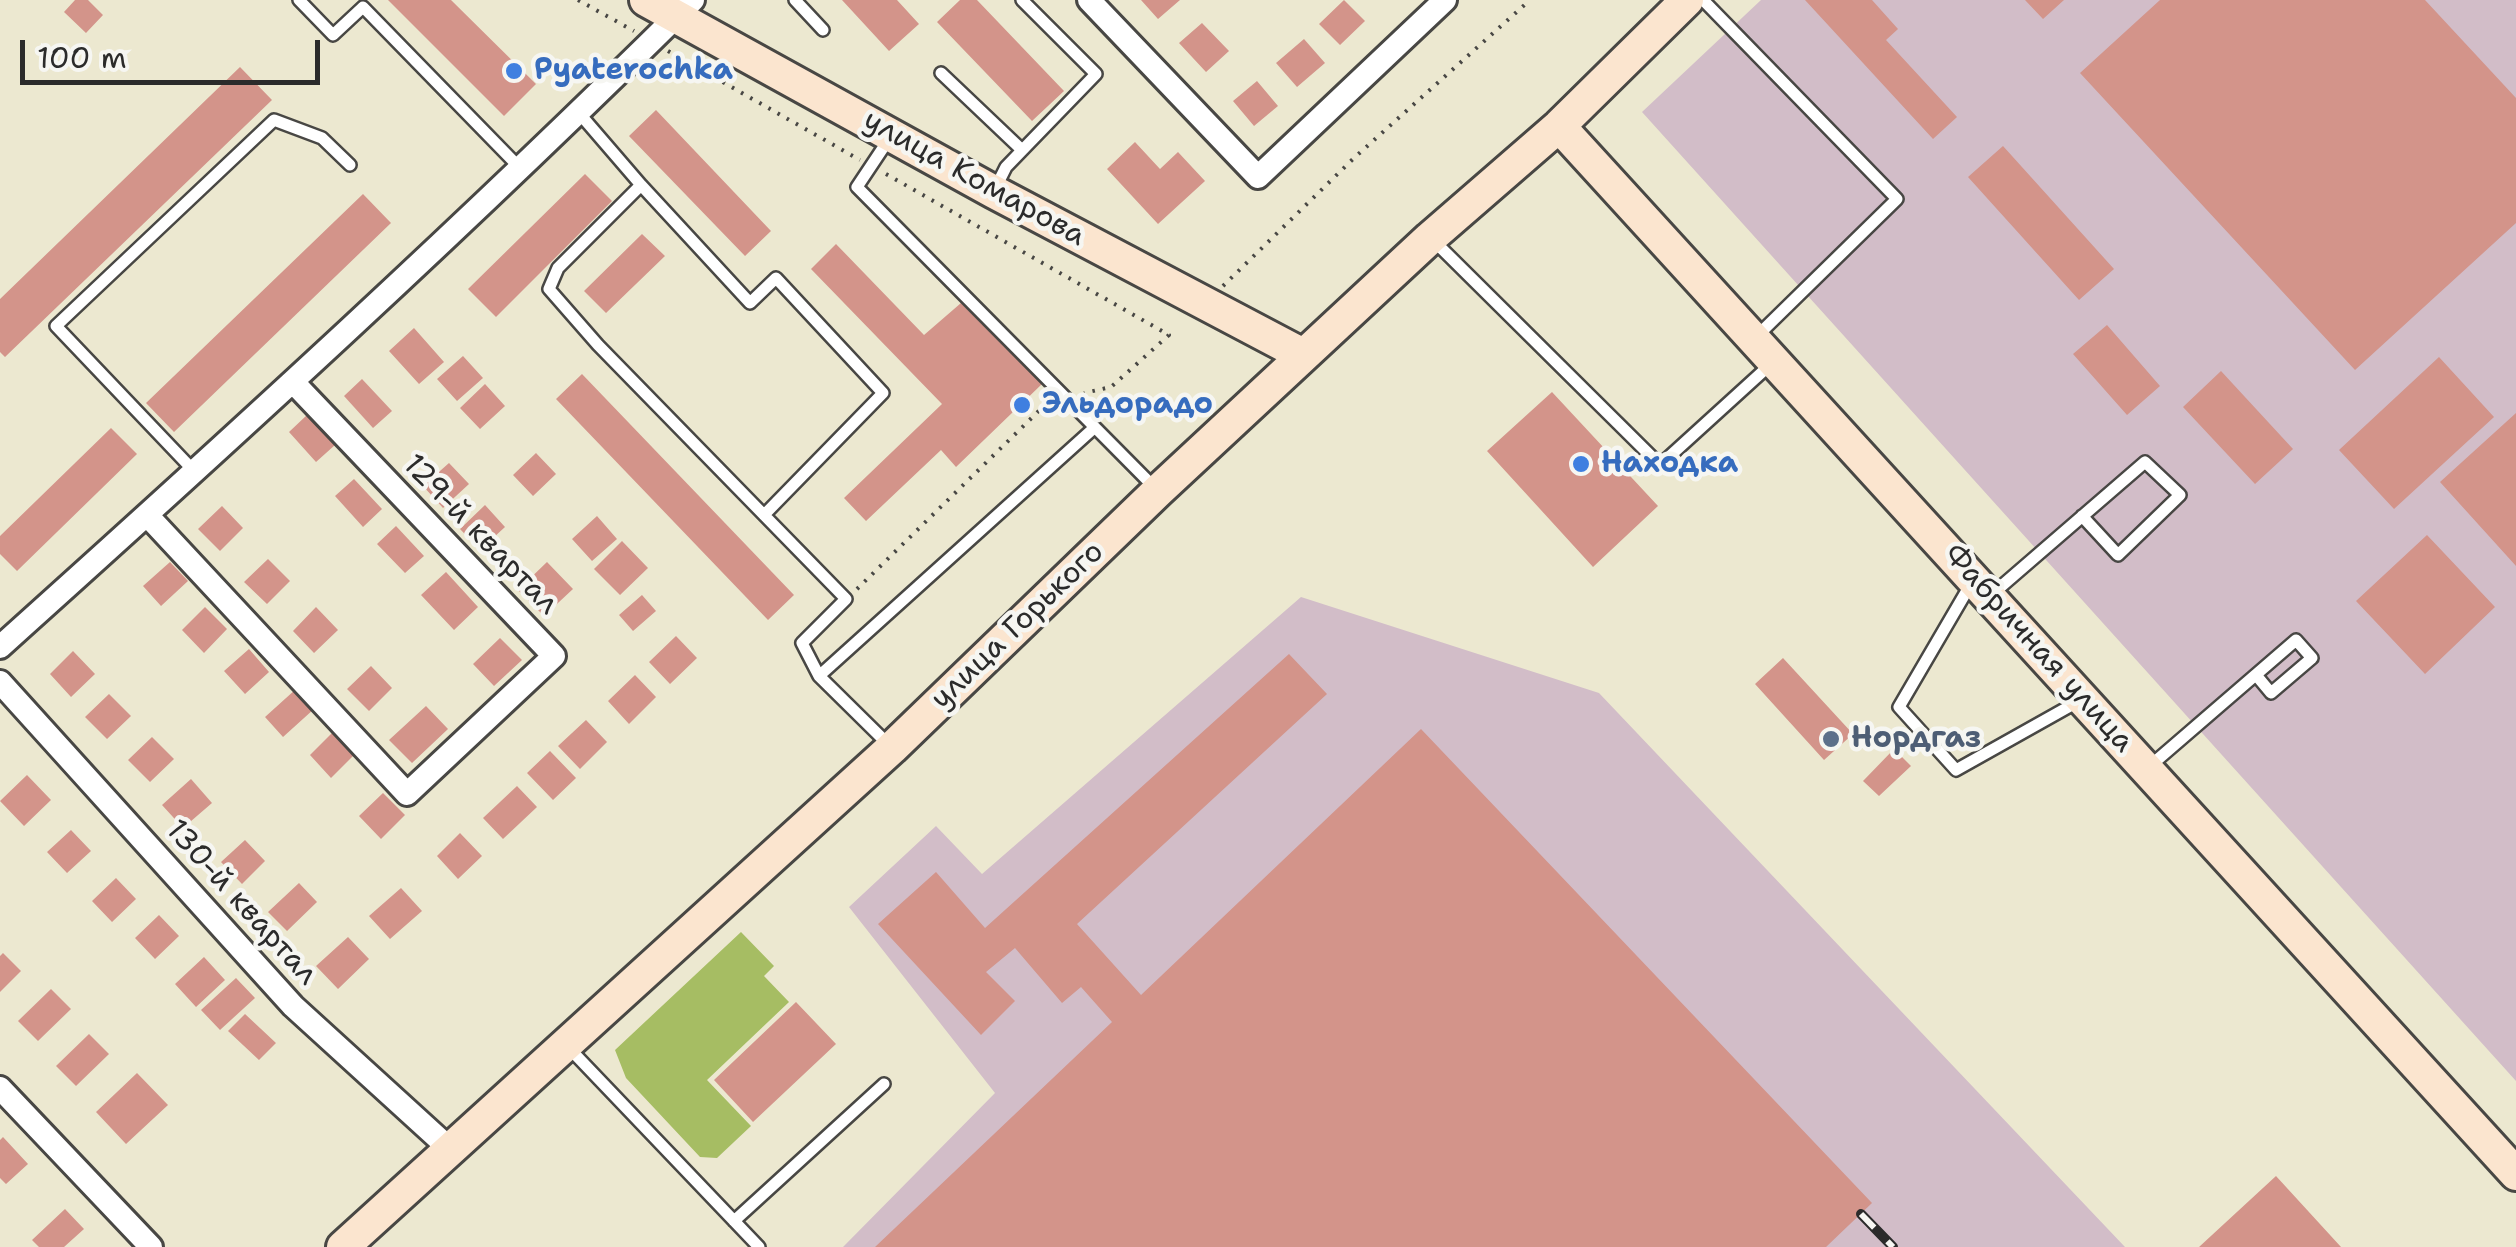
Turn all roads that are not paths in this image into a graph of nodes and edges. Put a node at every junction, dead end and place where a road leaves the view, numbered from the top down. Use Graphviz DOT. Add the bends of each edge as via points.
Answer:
graph roads {
  1 [pos="299,0"];
  2 [pos="646,0"];
  3 [pos="795,0"];
  4 [pos="1022,0"];
  5 [pos="1090,0"];
  6 [pos="1445,0"];
  7 [pos="1681,3"];
  8 [pos="684,8"];
  9 [pos="823,30"];
  10 [pos="941,73"];
  11 [pos="578,112"];
  12 [pos="1559,126"];
  13 [pos="892,134"];
  14 [pos="1022,150"];
  15 [pos="350,165"];
  16 [pos="520,168"];
  17 [pos="640,184"];
  18 [pos="994,192"];
  19 [pos="1430,238"];
  20 [pos="1764,350"];
  21 [pos="1303,355"];
  22 [pos="292,382"];
  23 [pos="1094,428"];
  24 [pos="194,472"];
  25 [pos="1158,490"];
  26 [pos="147,514"];
  27 [pos="764,515"];
  28 [pos="2082,516"];
  29 [pos="1982,587"];
  30 [pos="0,647"];
  31 [pos="2256,675"];
  32 [pos="818,676"];
  33 [pos="0,682"];
  34 [pos="2083,698"];
  35 [pos="892,748"];
  36 [pos="2147,769"];
  37 [pos="566,1044"];
  38 [pos="884,1084"];
  39 [pos="0,1088"];
  40 [pos="451,1150"];
  41 [pos="2516,1174"];
  42 [pos="734,1221"];
  43 [pos="150,1247"];
  44 [pos="343,1247"];
  45 [pos="759,1247"];
  1 -- 16 [label="lane" via="333,35 364,7"];
  2 -- 8 [label="main road, улица Комарова"];
  3 -- 9 [label="lane"];
  4 -- 14 [label="lane" via="1096,74"];
  5 -- 6 [label="street" via="1258,177"];
  7 -- 12 [label="main road, улица Горького"];
  7 -- 20 [label="lane" via="1897,199"];
  8 -- 11 [label="street"];
  8 -- 13 [label="main road, улица Комарова"];
  10 -- 14 [label="lane"];
  11 -- 16 [label="street"];
  11 -- 17 [label="lane"];
  12 -- 19 [label="main road, улица Горького"];
  12 -- 20 [label="main road, Фабричная улица"];
  13 -- 18 [label="main road, улица Комарова"];
  13 -- 23 [label="lane" via="857,186"];
  14 -- 18 [label="lane"];
  15 -- 24 [label="lane" via="322,138 274,120 56,326"];
  16 -- 22 [label="street"];
  17 -- 27 [label="lane" via="558,268 549,289"];
  17 -- 27 [label="lane" via="750,303 776,278 883,393"];
  18 -- 21 [label="main road, улица Комарова"];
  19 -- 20 [label="lane" via="1660,465"];
  19 -- 21 [label="main road, улица Горького"];
  20 -- 29 [label="main road, Фабричная улица"];
  21 -- 25 [label="main road, улица Горького"];
  22 -- 24 [label="street"];
  22 -- 26 [label="street, 129-й квартал" via="554,656 407,794"];
  23 -- 25 [label="lane"];
  23 -- 32 [label="lane"];
  24 -- 26 [label="street"];
  25 -- 35 [label="main road, улица Горького"];
  26 -- 30 [label="street"];
  27 -- 32 [label="lane" via="846,599 802,643"];
  28 -- 28 [label="lane" via="2145,462 2180,496 2118,554"];
  28 -- 29 [label="lane"];
  29 -- 34 [label="main road, Фабричная улица"];
  29 -- 34 [label="lane" via="1900,707 1956,770"];
  31 -- 31 [label="lane" via="2296,640 2312,658 2272,693"];
  31 -- 36 [label="lane"];
  32 -- 35 [label="lane"];
  33 -- 40 [label="street, 130-й квартал" via="293,1006"];
  34 -- 36 [label="main road, Фабричная улица"];
  35 -- 37 [label="main road, улица Горького"];
  36 -- 41 [label="main road, Фабричная улица"];
  37 -- 40 [label="main road, улица Горького"];
  37 -- 42 [label="lane"];
  38 -- 42 [label="lane"];
  39 -- 43 [label="street"];
  40 -- 44 [label="main road, улица Горького"];
  42 -- 45 [label="lane"];
}
